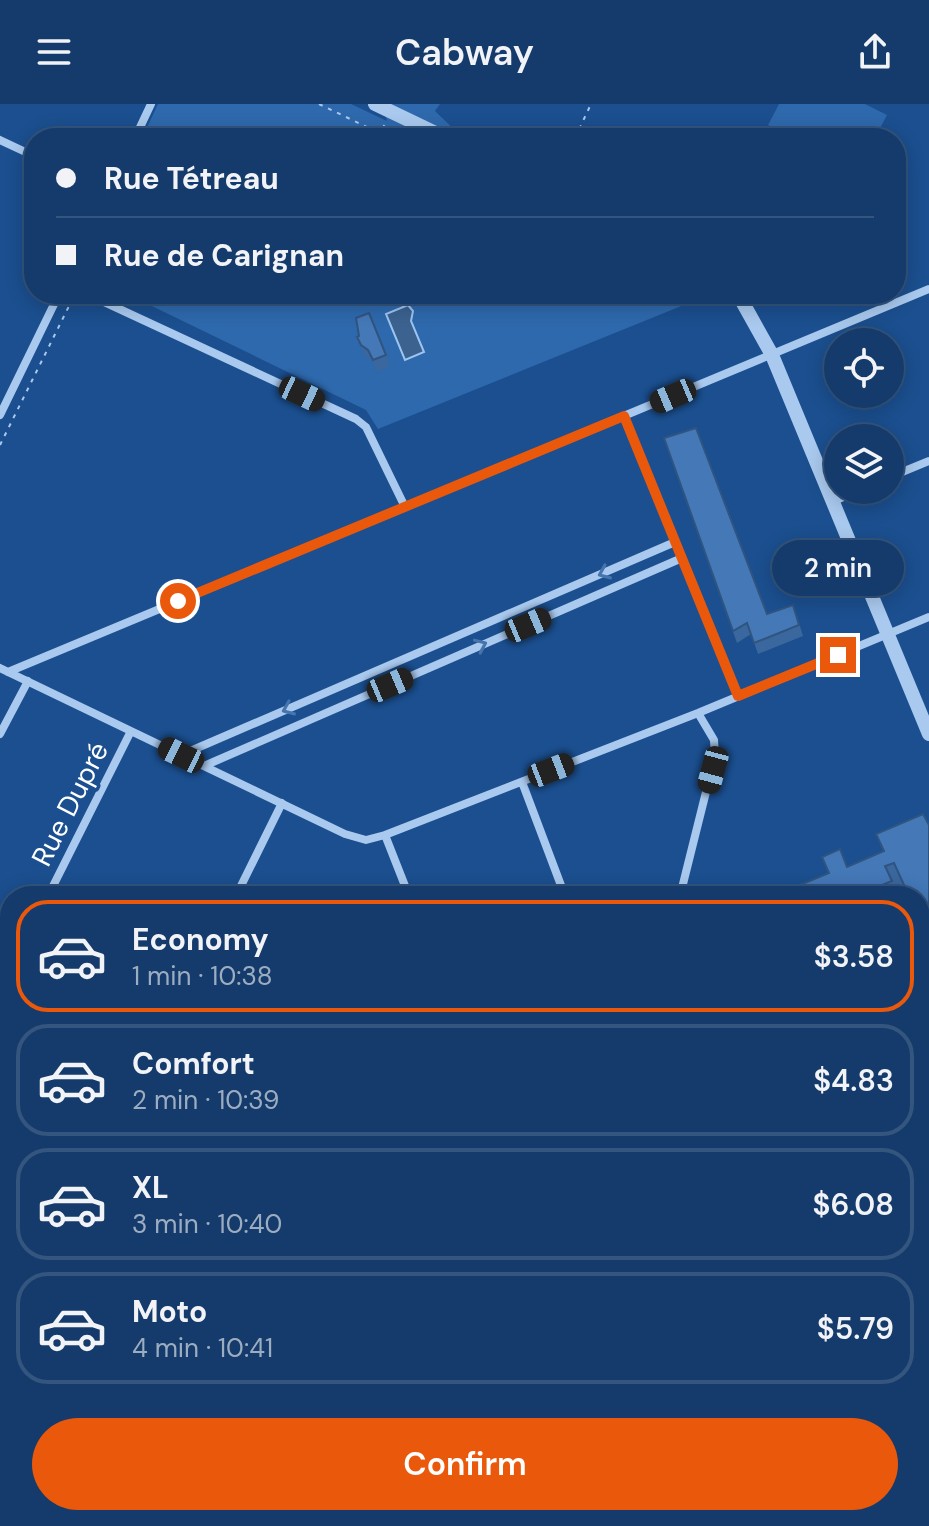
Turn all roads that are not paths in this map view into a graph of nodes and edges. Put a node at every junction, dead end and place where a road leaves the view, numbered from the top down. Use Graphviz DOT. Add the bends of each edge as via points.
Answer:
graph roads {
  1 [pos="151,104"];
  2 [pos="375,104"];
  3 [pos="140,128"];
  4 [pos="426,128"];
  5 [pos="0,140"];
  6 [pos="24,151"];
  7 [pos="929,289"];
  8 [pos="906,299"];
  9 [pos="54,304"];
  10 [pos="109,304"];
  11 [pos="744,304"];
  12 [pos="893,304"];
  13 [pos="772,355"];
  14 [pos="1,409"];
  15 [pos="624,416"];
  16 [pos="929,461"];
  17 [pos="904,471"];
  18 [pos="824,477"];
  19 [pos="835,504"];
  20 [pos="405,507"];
  21 [pos="675,542"];
  22 [pos="682,558"];
  23 [pos="550,596"];
  24 [pos="557,612"];
  25 [pos="929,617"];
  26 [pos="887,635"];
  27 [pos="435,646"];
  28 [pos="441,663"];
  29 [pos="4,670"];
  30 [pos="28,681"];
  31 [pos="331,690"];
  32 [pos="738,696"];
  33 [pos="338,707"];
  34 [pos="698,713"];
  35 [pos="131,731"];
  36 [pos="0,734"];
  37 [pos="929,734"];
  38 [pos="181,755"];
  39 [pos="204,766"];
  40 [pos="522,782"];
  41 [pos="282,803"];
  42 [pos="385,835"];
  43 [pos="53,886"];
  44 [pos="241,886"];
  45 [pos="405,886"];
  46 [pos="561,886"];
  47 [pos="682,886"];
  1 -- 3 [label="street"];
  2 -- 4 [label="street"];
  5 -- 6 [label="street"];
  7 -- 8 [label="street"];
  9 -- 14 [label="street"];
  10 -- 20 [label="street" via="356,419 366,427"];
  11 -- 13 [label="street"];
  12 -- 13 [label="street"];
  13 -- 15 [label="street"];
  13 -- 18 [label="street"];
  15 -- 20 [label="street"];
  15 -- 21 [label="street"];
  16 -- 17 [label="street"];
  19 -- 26 [label="street"];
  20 -- 29 [label="street"];
  21 -- 22 [label="street"];
  21 -- 23 [label="street, one-way"];
  22 -- 24 [label="street"];
  22 -- 32 [label="street"];
  23 -- 24 [label="street"];
  23 -- 27 [label="street"];
  28 -- 24 [label="street, one-way"];
  25 -- 26 [label="street"];
  26 -- 32 [label="street"];
  26 -- 37 [label="street"];
  27 -- 28 [label="street"];
  27 -- 31 [label="street"];
  28 -- 33 [label="street"];
  29 -- 30 [label="street"];
  30 -- 35 [label="street"];
  30 -- 36 [label="street"];
  31 -- 33 [label="street"];
  31 -- 38 [label="street, one-way"];
  32 -- 34 [label="street"];
  33 -- 39 [label="street"];
  34 -- 40 [label="street"];
  34 -- 47 [label="street" via="714,740 715,756"];
  35 -- 38 [label="street"];
  35 -- 43 [label="street, Rue Dupré"];
  38 -- 39 [label="street"];
  39 -- 41 [label="street"];
  40 -- 42 [label="street"];
  40 -- 46 [label="street"];
  41 -- 42 [label="street" via="345,834 366,840"];
  41 -- 44 [label="street"];
  42 -- 45 [label="street"];
}
